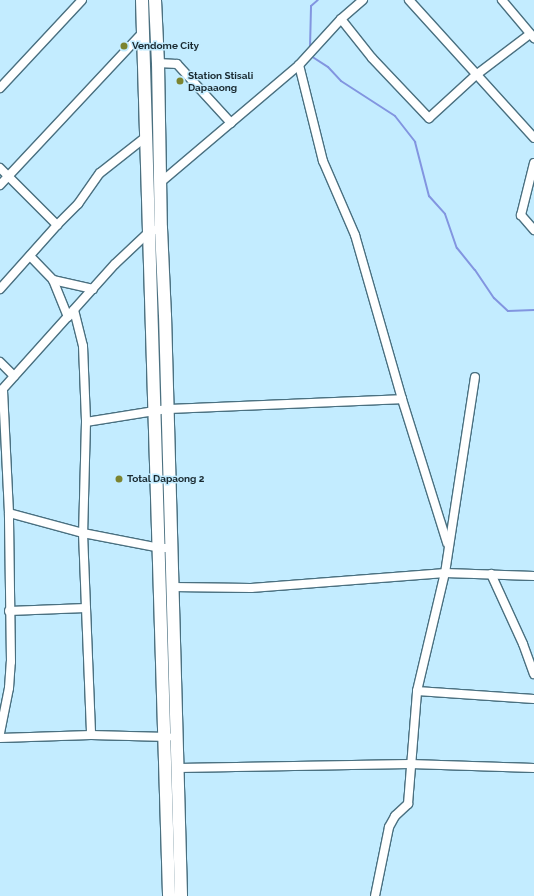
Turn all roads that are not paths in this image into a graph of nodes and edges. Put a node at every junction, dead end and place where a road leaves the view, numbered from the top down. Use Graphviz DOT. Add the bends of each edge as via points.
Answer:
graph roads {
  1 [pos="82,0"];
  2 [pos="142,0"];
  3 [pos="154,0"];
  4 [pos="363,0"];
  5 [pos="409,0"];
  6 [pos="502,0"];
  7 [pos="341,19"];
  8 [pos="144,31"];
  9 [pos="532,36"];
  10 [pos="158,63"];
  11 [pos="299,66"];
  12 [pos="476,75"];
  13 [pos="0,88"];
  14 [pos="231,123"];
  15 [pos="147,136"];
  16 [pos="534,138"];
  17 [pos="534,163"];
  18 [pos="0,168"];
  19 [pos="8,176"];
  20 [pos="161,182"];
  21 [pos="0,185"];
  22 [pos="57,225"];
  23 [pos="155,230"];
  24 [pos="534,230"];
  25 [pos="30,256"];
  26 [pos="53,280"];
  27 [pos="0,289"];
  28 [pos="92,289"];
  29 [pos="74,310"];
  30 [pos="68,317"];
  31 [pos="0,362"];
  32 [pos="14,376"];
  33 [pos="476,377"];
  34 [pos="2,390"];
  35 [pos="402,399"];
  36 [pos="167,409"];
  37 [pos="155,411"];
  38 [pos="86,422"];
  39 [pos="9,513"];
  40 [pos="83,533"];
  41 [pos="448,546"];
  42 [pos="166,548"];
  43 [pos="444,573"];
  44 [pos="492,574"];
  45 [pos="534,576"];
  46 [pos="172,587"];
  47 [pos="86,608"];
  48 [pos="9,611"];
  49 [pos="534,674"];
  50 [pos="417,691"];
  51 [pos="534,698"];
  52 [pos="0,733"];
  53 [pos="91,735"];
  54 [pos="164,736"];
  55 [pos="0,738"];
  56 [pos="177,738"];
  57 [pos="410,764"];
  58 [pos="178,768"];
  59 [pos="534,768"];
  60 [pos="169,896"];
  61 [pos="181,896"];
  62 [pos="375,896"];
  1 -- 13 [label="street"];
  2 -- 8 [label="highway"];
  3 -- 10 [label="highway"];
  4 -- 7 [label="street"];
  5 -- 12 [label="street"];
  6 -- 9 [label="street"];
  7 -- 11 [label="street"];
  7 -- 12 [label="street" via="372,58 429,118"];
  8 -- 15 [label="highway"];
  8 -- 19 [label="street"];
  9 -- 12 [label="street"];
  10 -- 14 [label="street" via="177,64"];
  10 -- 20 [label="highway"];
  11 -- 14 [label="street"];
  11 -- 35 [label="street" via="323,161 355,235"];
  12 -- 16 [label="street"];
  14 -- 20 [label="street"];
  15 -- 22 [label="street" via="106,167 82,200"];
  15 -- 23 [label="highway"];
  17 -- 24 [label="street" via="521,215"];
  18 -- 19 [label="street"];
  19 -- 21 [label="street"];
  19 -- 22 [label="street"];
  20 -- 23 [label="highway"];
  22 -- 25 [label="street"];
  23 -- 28 [label="street" via="115,264"];
  23 -- 36 [label="highway"];
  23 -- 37 [label="highway"];
  25 -- 26 [label="street"];
  25 -- 27 [label="street"];
  26 -- 28 [label="street"];
  26 -- 30 [label="street"];
  28 -- 29 [label="street"];
  29 -- 30 [label="street"];
  29 -- 38 [label="street" via="83,346"];
  30 -- 32 [label="street"];
  31 -- 32 [label="street"];
  32 -- 34 [label="street"];
  33 -- 41 [label="street"];
  34 -- 39 [label="street"];
  35 -- 36 [label="street"];
  35 -- 41 [label="street"];
  36 -- 37 [label="street"];
  36 -- 42 [label="highway"];
  37 -- 38 [label="street"];
  37 -- 42 [label="highway"];
  38 -- 40 [label="street"];
  39 -- 40 [label="street"];
  39 -- 48 [label="street"];
  40 -- 42 [label="street"];
  40 -- 47 [label="street"];
  41 -- 43 [label="street"];
  42 -- 46 [label="highway"];
  42 -- 54 [label="highway"];
  43 -- 44 [label="street"];
  43 -- 46 [label="street" via="251,588"];
  43 -- 50 [label="street"];
  44 -- 45 [label="street"];
  44 -- 49 [label="street"];
  46 -- 56 [label="highway"];
  47 -- 48 [label="street"];
  47 -- 53 [label="street"];
  48 -- 52 [label="street" via="11,662 9,688"];
  50 -- 51 [label="street"];
  50 -- 57 [label="street"];
  53 -- 54 [label="street"];
  53 -- 55 [label="street"];
  54 -- 56 [label="street"];
  54 -- 60 [label="highway"];
  56 -- 58 [label="highway"];
  57 -- 58 [label="street"];
  57 -- 59 [label="street"];
  57 -- 62 [label="street" via="408,804 394,816 389,827"];
  58 -- 61 [label="highway"];
}
